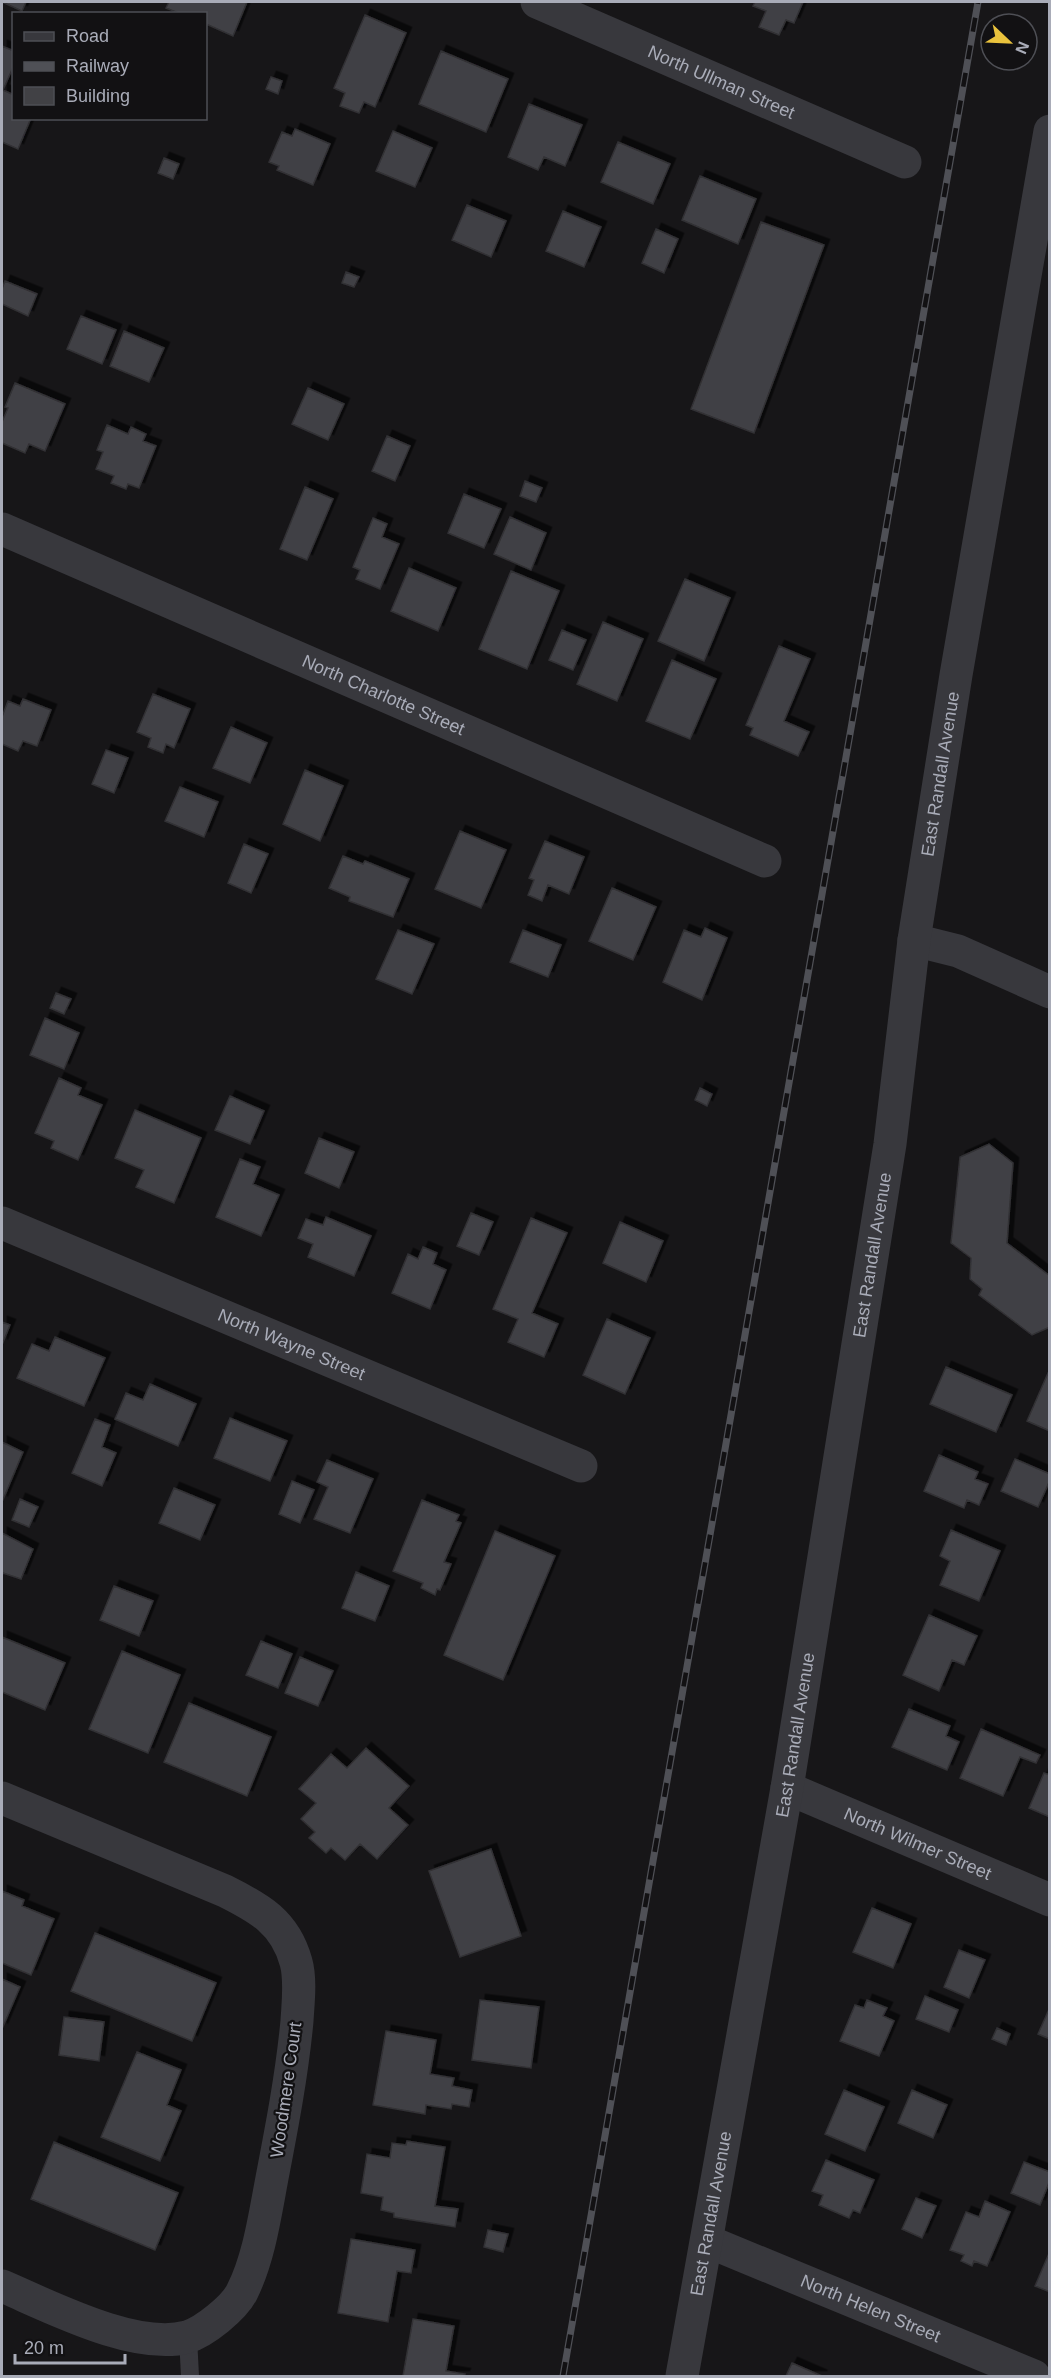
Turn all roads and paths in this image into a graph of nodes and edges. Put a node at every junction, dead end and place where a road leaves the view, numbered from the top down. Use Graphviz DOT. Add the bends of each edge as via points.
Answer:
graph roads {
  1 [pos="537,2"];
  2 [pos="1050,131"];
  3 [pos="904,162"];
  4 [pos="1041,228"];
  5 [pos="2,529"];
  6 [pos="765,861"];
  7 [pos="914,940"];
  8 [pos="1050,992"];
  9 [pos="2,1223"];
  10 [pos="581,1466"];
  11 [pos="787,1788"];
  12 [pos="2,1797"];
  13 [pos="1050,1900"];
  14 [pos="707,2241"];
  15 [pos="2,2286"];
  16 [pos="188,2337"];
  17 [pos="190,2376"];
  18 [pos="682,2376"];
  19 [pos="1034,2376"];
  1 -- 3 [label="street, North Ullman Street"];
  2 -- 4 [label="street, East Randall Avenue"];
  4 -- 7 [label="street, East Randall Avenue" via="956,675"];
  5 -- 6 [label="street, North Charlotte Street"];
  7 -- 8 [label="street" via="958,951"];
  7 -- 11 [label="street, East Randall Avenue" via="890,1144"];
  9 -- 10 [label="street, North Wayne Street"];
  11 -- 13 [label="street, North Wilmer Street"];
  11 -- 14 [label="street, East Randall Avenue"];
  12 -- 16 [label="street, Woodmere Court" via="260,1908 282,1932 296,1962 294,2052 263,2225 250,2272 241,2294 219,2318"];
  14 -- 18 [label="street, East Randall Avenue"];
  14 -- 19 [label="street, North Helen Street"];
  15 -- 16 [label="street, Woodmere Court" via="86,2322 140,2337 166,2341"];
  16 -- 17 [label="lane"];
}
